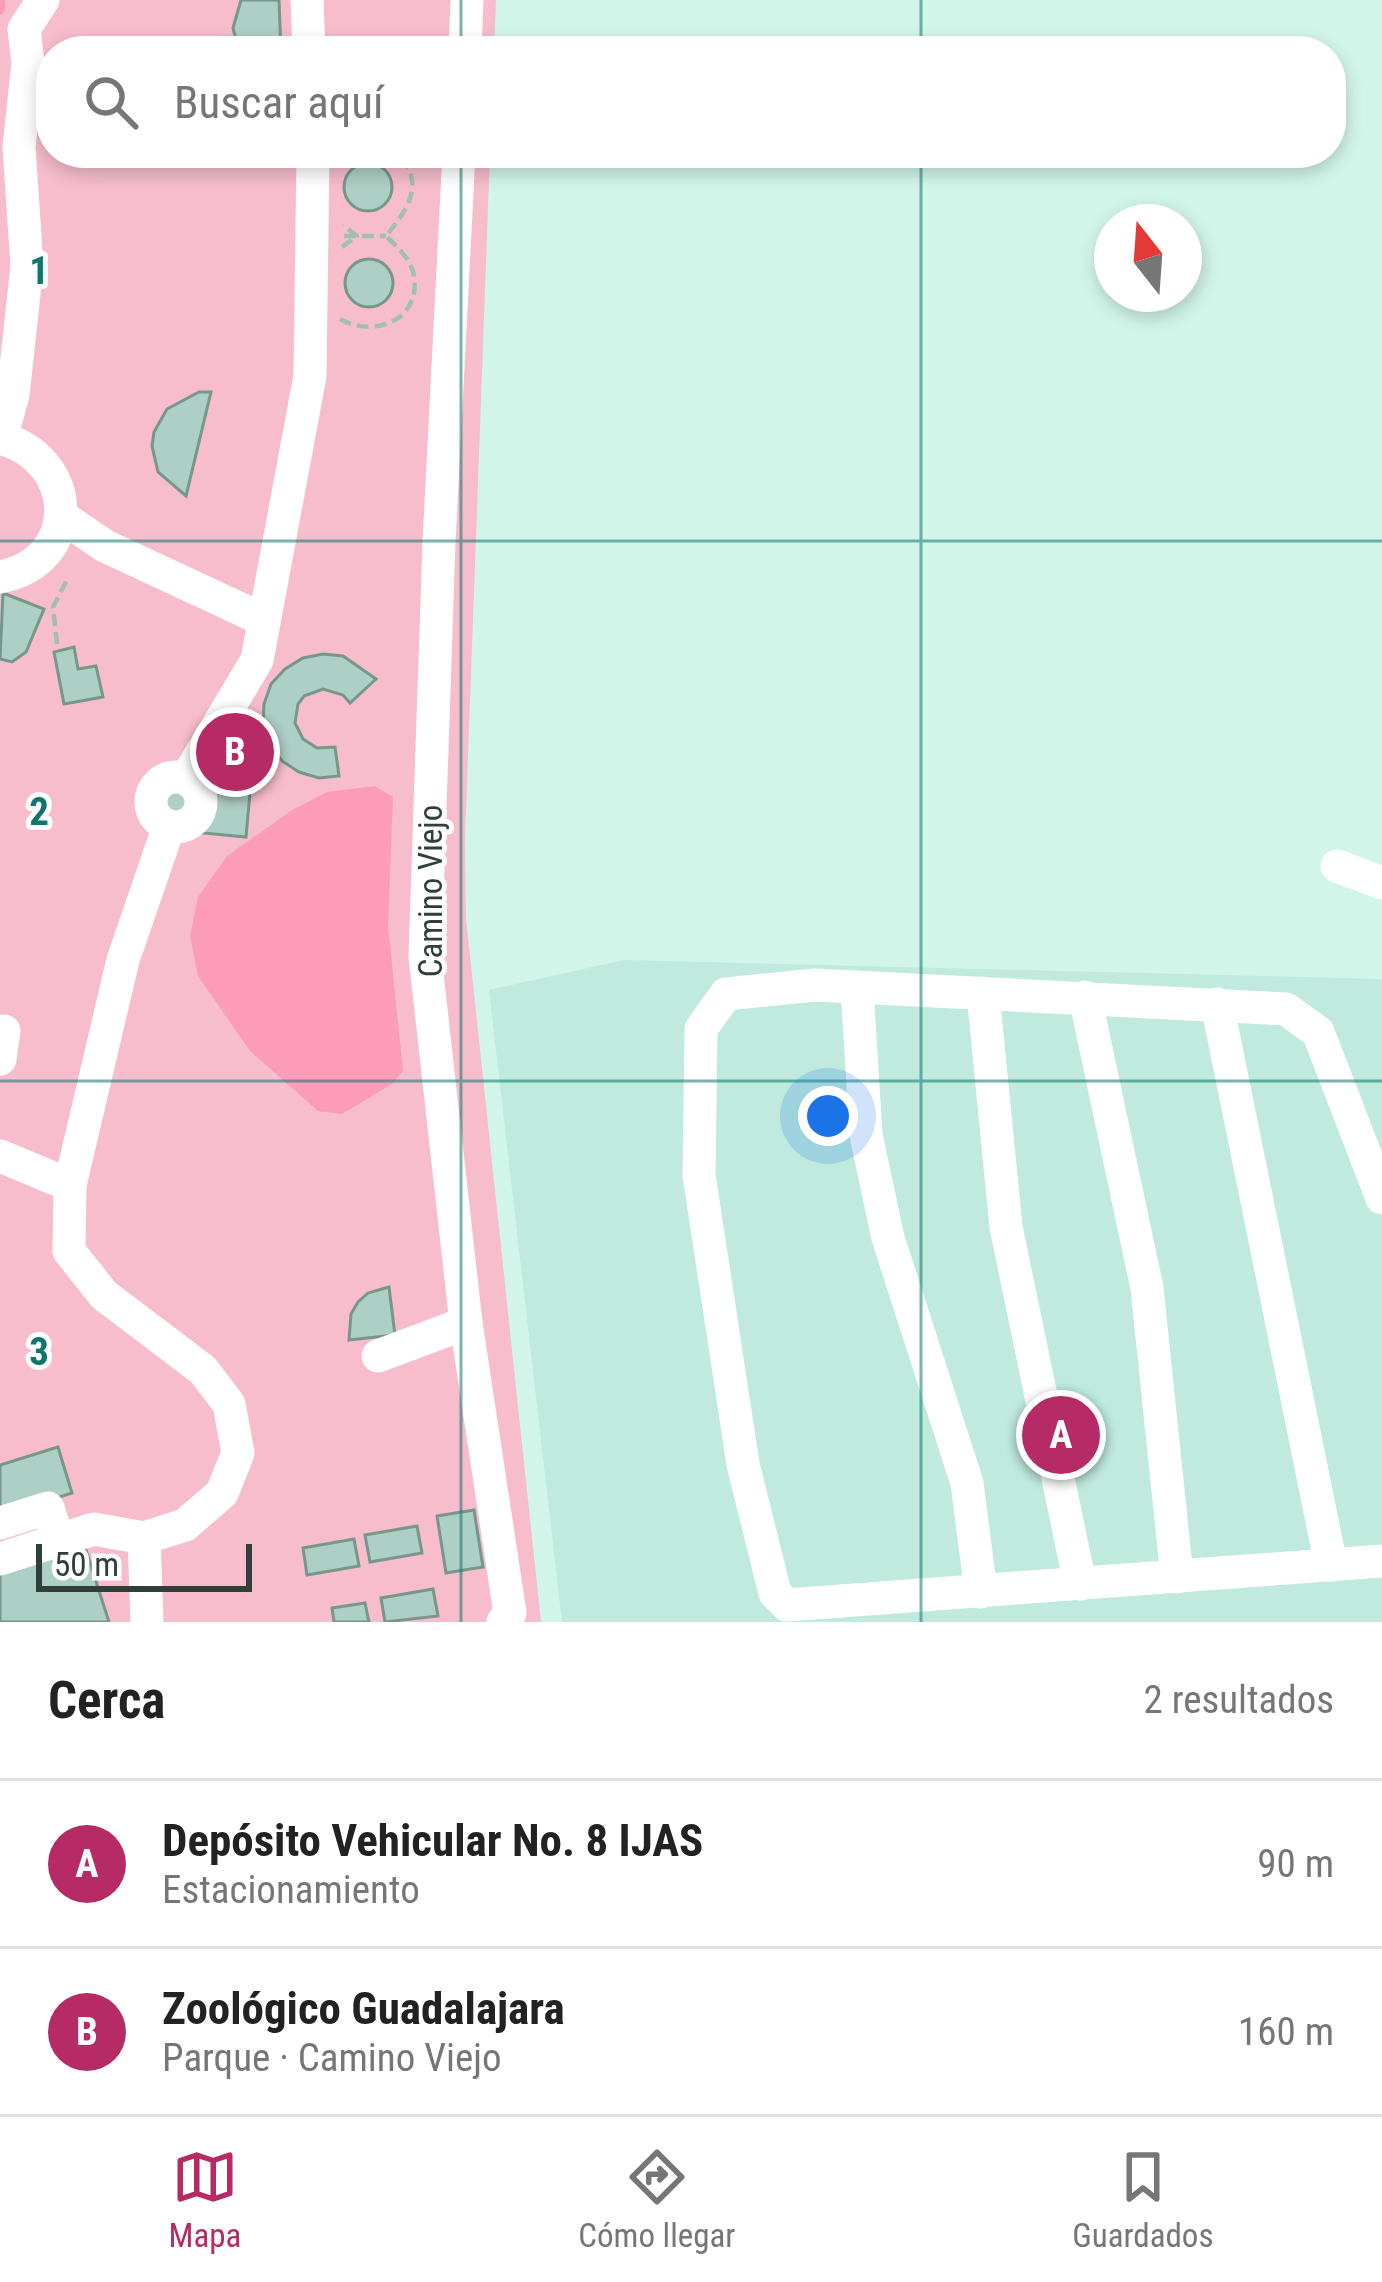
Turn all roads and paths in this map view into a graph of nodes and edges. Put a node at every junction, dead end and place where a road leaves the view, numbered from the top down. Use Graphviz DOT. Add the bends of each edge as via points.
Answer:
graph roads {
  1 [pos="43,0"];
  2 [pos="307,0"];
  3 [pos="467,0"];
  4 [pos="308,36"];
  5 [pos="466,36"];
  6 [pos="9,148"];
  7 [pos="313,168"];
  8 [pos="409,168"];
  9 [pos="458,168"];
  10 [pos="342,236"];
  11 [pos="357,236"];
  12 [pos="386,236"];
  13 [pos="333,255"];
  14 [pos="332,310"];
  15 [pos="0,438"];
  16 [pos="61,516"];
  17 [pos="105,547"];
  18 [pos="68,557"];
  19 [pos="13,573"];
  20 [pos="264,620"];
  21 [pos="57,644"];
  22 [pos="1337,866"];
  23 [pos="1382,883"];
  24 [pos="857,988"];
  25 [pos="983,993"];
  26 [pos="1085,998"];
  27 [pos="1217,1004"];
  28 [pos="0,1032"];
  29 [pos="0,1059"];
  30 [pos="0,1156"];
  31 [pos="70,1185"];
  32 [pos="1382,1198"];
  33 [pos="466,1323"];
  34 [pos="378,1356"];
  35 [pos="0,1523"];
  36 [pos="144,1538"];
  37 [pos="58,1540"];
  38 [pos="0,1558"];
  39 [pos="1382,1561"];
  40 [pos="1331,1564"];
  41 [pos="1177,1577"];
  42 [pos="1081,1584"];
  43 [pos="982,1592"];
  44 [pos="147,1622"];
  45 [pos="503,1622"];
  1 -- 6 [label="street" via="24,29 28,63"];
  2 -- 4 [label="street"];
  3 -- 5 [label="street"];
  6 -- 15 [label="street" via="27,266 13,395"];
  7 -- 20 [label="street" via="310,376"];
  8 -- 12 [label="path" via="409,209"];
  9 -- 33 [label="street, Camino Viejo" via="425,956"];
  10 -- 11 [label="path"];
  11 -- 12 [label="path"];
  11 -- 13 [label="path"];
  12 -- 14 [label="path" via="414,275 409,305 371,329"];
  15 -- 16 [label="street" via="40,457 53,474"];
  16 -- 17 [label="street"];
  16 -- 19 [label="street" via="44,555"];
  17 -- 18 [label="street"];
  17 -- 20 [label="street"];
  18 -- 19 [label="street"];
  18 -- 21 [label="path" via="72,570 53,607"];
  20 -- 31 [label="street" via="256,660 186,779 163,781 152,794 152,810 169,826 123,960"];
  22 -- 23 [label="street"];
  24 -- 25 [label="street"];
  24 -- 43 [label="street" via="866,1135 888,1238 967,1483"];
  24 -- 43 [label="street" via="726,994 701,1029 700,1175 743,1464 775,1593 787,1605"];
  25 -- 26 [label="street"];
  25 -- 42 [label="street" via="1006,1227"];
  26 -- 27 [label="street"];
  26 -- 41 [label="street" via="1147,1288"];
  27 -- 32 [label="street" via="1286,1009 1318,1032"];
  27 -- 40 [label="street"];
  28 -- 29 [label="street"];
  30 -- 31 [label="street"];
  31 -- 36 [label="street" via="69,1251 104,1295 202,1370 229,1404 238,1453 222,1493 185,1525"];
  33 -- 34 [label="street"];
  33 -- 45 [label="street, Camino Viejo" via="511,1613"];
  35 -- 37 [label="street" via="48,1508"];
  36 -- 37 [label="street" via="94,1529"];
  36 -- 44 [label="street"];
  37 -- 38 [label="street"];
  39 -- 40 [label="street"];
  40 -- 41 [label="street"];
  41 -- 42 [label="street"];
  42 -- 43 [label="street"];
}
